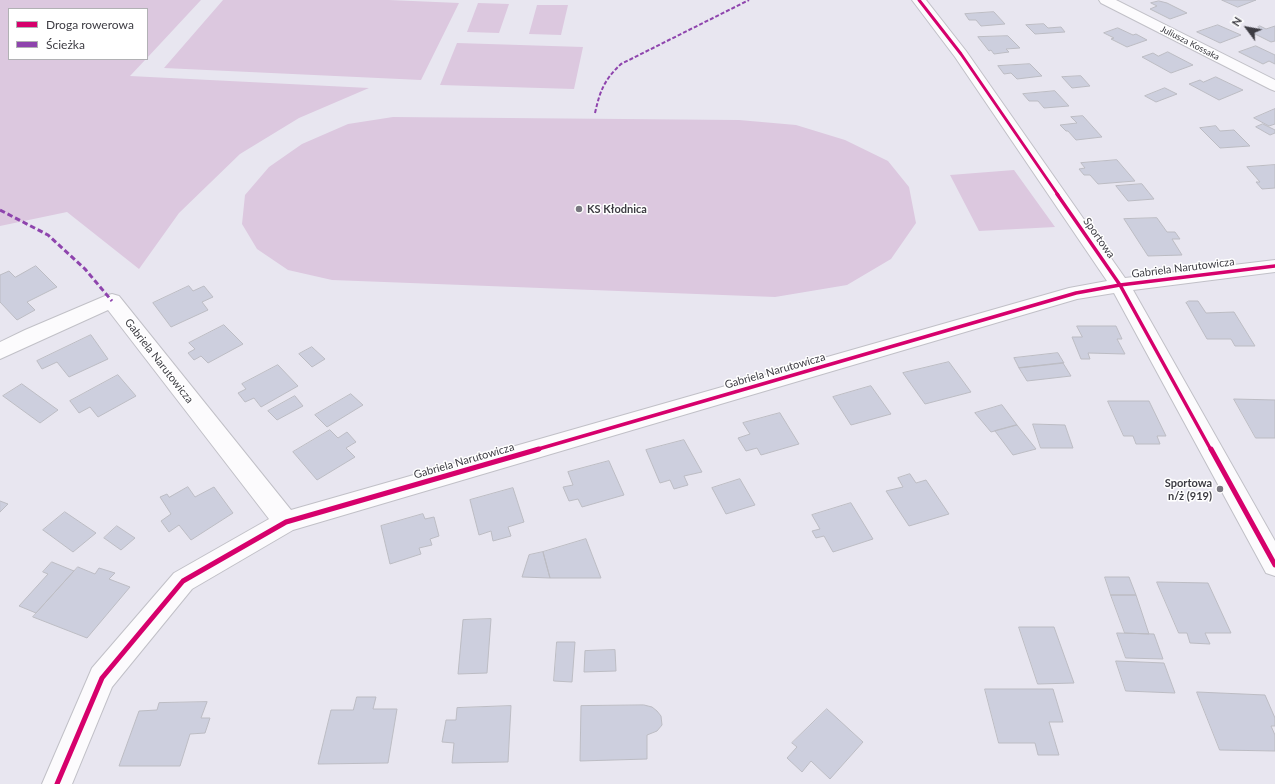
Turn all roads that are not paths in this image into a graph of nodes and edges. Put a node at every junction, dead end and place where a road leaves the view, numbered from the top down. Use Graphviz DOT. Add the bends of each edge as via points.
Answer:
graph roads {
  1 [pos="919,0"];
  2 [pos="1106,0"];
  3 [pos="1275,86"];
  4 [pos="1275,266"];
  5 [pos="1120,285"];
  6 [pos="0,351"];
  7 [pos="286,522"];
  8 [pos="1275,565"];
  9 [pos="57,784"];
  1 -- 5 [label="street, Sportowa" via="961,54"];
  2 -- 3 [label="street, Juliusza Kossaka"];
  4 -- 5 [label="street, Gabriela Narutowicza"];
  5 -- 7 [label="street, Gabriela Narutowicza" via="1076,293"];
  5 -- 8 [label="street, Sportowa"];
  6 -- 7 [label="street, Gabriela Narutowicza" via="112,301"];
  7 -- 9 [label="street" via="183,581 102,678"];
}
